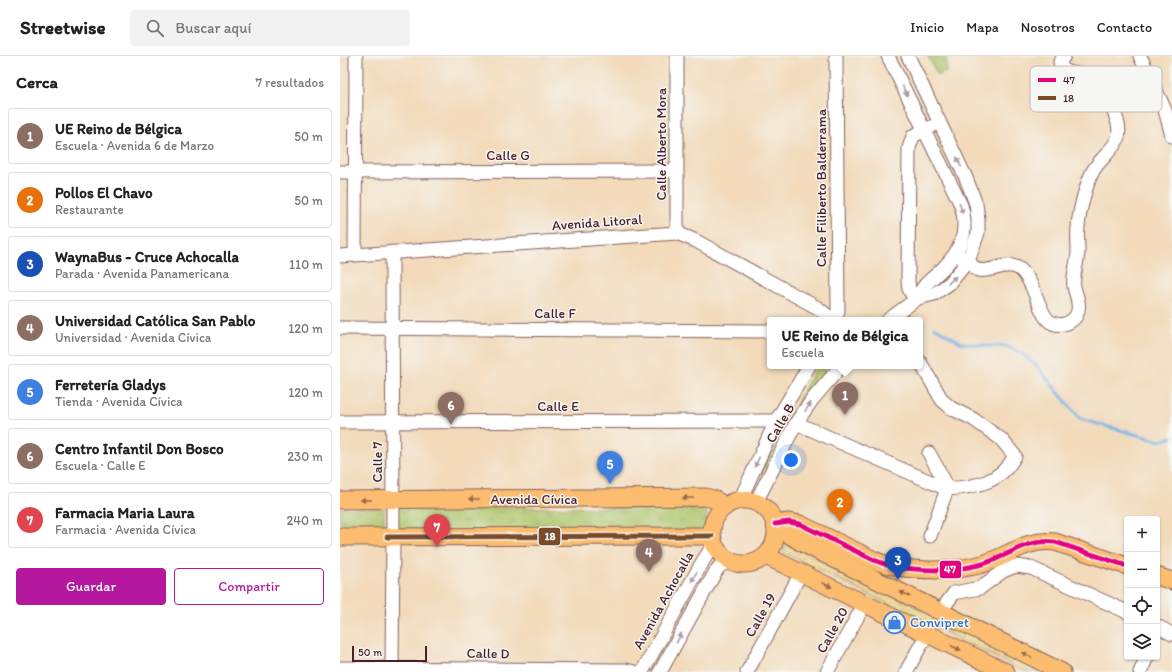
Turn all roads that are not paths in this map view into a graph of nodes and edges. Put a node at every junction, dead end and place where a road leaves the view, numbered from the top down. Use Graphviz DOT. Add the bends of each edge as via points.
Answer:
graph roads {
  1 [pos="356,56"];
  2 [pos="677,56"];
  3 [pos="836,56"];
  4 [pos="888,56"];
  5 [pos="908,56"];
  6 [pos="1064,56"];
  7 [pos="1140,56"];
  8 [pos="1061,66"];
  9 [pos="1145,66"];
  10 [pos="1162,102"];
  11 [pos="1115,112"];
  12 [pos="941,123"];
  13 [pos="925,131"];
  14 [pos="1172,136"];
  15 [pos="676,171"];
  16 [pos="340,172"];
  17 [pos="356,172"];
  18 [pos="677,233"];
  19 [pos="392,252"];
  20 [pos="956,254"];
  21 [pos="355,255"];
  22 [pos="340,256"];
  23 [pos="968,261"];
  24 [pos="916,299"];
  25 [pos="830,317"];
  26 [pos="835,317"];
  27 [pos="892,317"];
  28 [pos="340,328"];
  29 [pos="393,328"];
  30 [pos="767,331"];
  31 [pos="923,367"];
  32 [pos="807,369"];
  33 [pos="838,369"];
  34 [pos="776,421"];
  35 [pos="340,422"];
  36 [pos="392,422"];
  37 [pos="796,423"];
  38 [pos="929,453"];
  39 [pos="947,490"];
  40 [pos="340,500"];
  41 [pos="393,500"];
  42 [pos="740,503"];
  43 [pos="776,525"];
  44 [pos="930,536"];
  45 [pos="340,537"];
  46 [pos="394,537"];
  47 [pos="713,540"];
  48 [pos="766,556"];
  49 [pos="729,561"];
  50 [pos="1124,565"];
  51 [pos="802,573"];
  52 [pos="1160,577"];
  53 [pos="1172,581"];
  54 [pos="865,604"];
  55 [pos="1124,611"];
  56 [pos="940,612"];
  57 [pos="927,634"];
  58 [pos="1146,660"];
  59 [pos="340,668"];
  60 [pos="989,668"];
  61 [pos="392,670"];
  62 [pos="635,672"];
  63 [pos="642,672"];
  64 [pos="660,672"];
  65 [pos="747,672"];
  66 [pos="827,672"];
  67 [pos="906,672"];
  68 [pos="1006,672"];
  69 [pos="1062,672"];
  70 [pos="1140,672"];
  1 -- 17 [label="street"];
  2 -- 15 [label="street, Calle Alberto Mora"];
  3 -- 26 [label="street, Calle Filiberto Balderrama" via="838,311"];
  4 -- 13 [label="street, one-way"];
  5 -- 12 [label="street"];
  6 -- 8 [label="street" via="1060,62"];
  7 -- 9 [label="street"];
  10 -- 14 [label="street"];
  11 -- 23 [label="street" via="1120,131 1113,146 1093,170 1080,216 1074,286 1078,313 1073,319 1057,325 1050,321 1030,283 1017,267 1008,266 984,271"];
  12 -- 13 [label="street"];
  23 -- 12 [label="street, one-way" via="978,234 977,212 966,178"];
  13 -- 20 [label="street, one-way" via="963,212 964,232"];
  13 -- 24 [label="street" via="913,136 909,148 908,281 909,289"];
  15 -- 17 [label="street, Calle G"];
  15 -- 18 [label="street, Calle Alberto Mora"];
  16 -- 17 [label="street, Calle G"];
  17 -- 21 [label="street"];
  18 -- 19 [label="street, Avenida Litoral"];
  18 -- 25 [label="street, Avenida Litoral" via="696,241"];
  19 -- 21 [label="street, Avenida Litoral"];
  19 -- 29 [label="street, Calle 7"];
  20 -- 23 [label="street"];
  20 -- 24 [label="street" via="925,285"];
  21 -- 22 [label="street, Avenida Litoral"];
  24 -- 23 [label="street, one-way" via="934,294 946,286"];
  24 -- 27 [label="street"];
  28 -- 29 [label="street, Calle F"];
  29 -- 30 [label="street, Calle F"];
  29 -- 36 [label="street, Calle 7"];
  31 -- 39 [label="street" via="942,400 1001,438 1015,456 1010,465 991,480 974,486"];
  32 -- 34 [label="street, Calle B"];
  37 -- 33 [label="street, Calle B, one-way"];
  34 -- 36 [label="street, Calle E"];
  34 -- 42 [label="street, Calle B, one-way"];
  35 -- 36 [label="street, Calle E"];
  36 -- 41 [label="street, Calle 7"];
  37 -- 39 [label="street"];
  37 -- 42 [label="street, Calle B"];
  38 -- 39 [label="street"];
  39 -- 44 [label="street"];
  41 -- 40 [label="main road, Avenida Cívica, one-way"];
  42 -- 41 [label="main road, Avenida Cívica, one-way" via="706,497"];
  41 -- 46 [label="street, Calle 7"];
  42 -- 43 [label="main road" via="763,506"];
  42 -- 47 [label="main road" via="718,514 714,521"];
  43 -- 48 [label="main road" via="776,539"];
  43 -- 50 [label="main road" via="789,522 800,524 885,565 906,569 961,568 979,565 1044,540"];
  56 -- 43 [label="main road, one-way" via="802,543"];
  45 -- 46 [label="main road"];
  46 -- 47 [label="main road"];
  46 -- 61 [label="street, Calle 7"];
  47 -- 49 [label="main road" via="720,554"];
  47 -- 63 [label="street, Avenida Achocalla, one-way"];
  48 -- 49 [label="main road" via="747,565"];
  48 -- 51 [label="main road"];
  64 -- 49 [label="street, one-way" via="716,571"];
  51 -- 54 [label="main road, one-way"];
  51 -- 65 [label="street, Calle 19"];
  52 -- 53 [label="main road"];
  54 -- 57 [label="main road"];
  54 -- 66 [label="street, Calle 20"];
  55 -- 56 [label="street" via="1031,568 1016,566 1003,571 980,588 954,593"];
  69 -- 56 [label="main road, one-way"];
  57 -- 60 [label="main road, one-way"];
  57 -- 67 [label="street"];
  58 -- 70 [label="street"];
  59 -- 61 [label="street, Calle D"];
  60 -- 68 [label="main road"];
  61 -- 62 [label="street, Calle D"];
}
